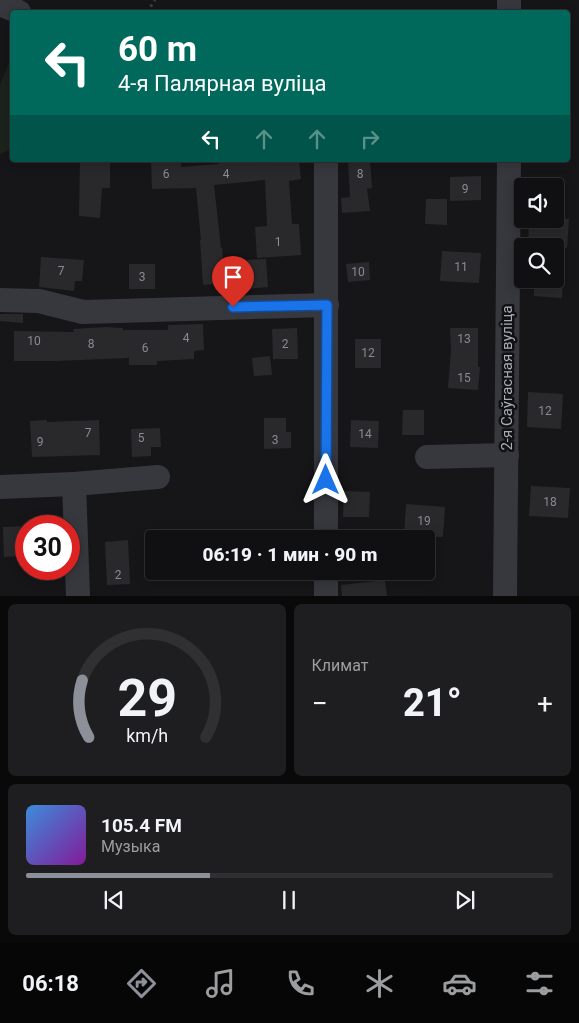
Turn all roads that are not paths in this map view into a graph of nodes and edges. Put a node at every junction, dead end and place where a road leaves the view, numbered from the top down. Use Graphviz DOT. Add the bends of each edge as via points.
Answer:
graph roads {
  1 [pos="0,4"];
  2 [pos="14,10"];
  3 [pos="326,162"];
  4 [pos="509,162"];
  5 [pos="0,300"];
  6 [pos="327,305"];
  7 [pos="507,455"];
  8 [pos="427,457"];
  9 [pos="158,477"];
  10 [pos="74,484"];
  11 [pos="0,487"];
  12 [pos="326,530"];
  13 [pos="326,580"];
  14 [pos="78,596"];
  15 [pos="326,596"];
  16 [pos="505,596"];
  1 -- 2 [label="street"];
  3 -- 6 [label="street"];
  4 -- 7 [label="street, 2-я Саўгасная вуліца"];
  5 -- 6 [label="street" via="39,302 83,312"];
  6 -- 12 [label="street"];
  7 -- 8 [label="street"];
  7 -- 16 [label="street, 2-я Саўгасная вуліца"];
  9 -- 10 [label="street"];
  10 -- 11 [label="street"];
  10 -- 14 [label="street"];
  13 -- 15 [label="street"];
}
